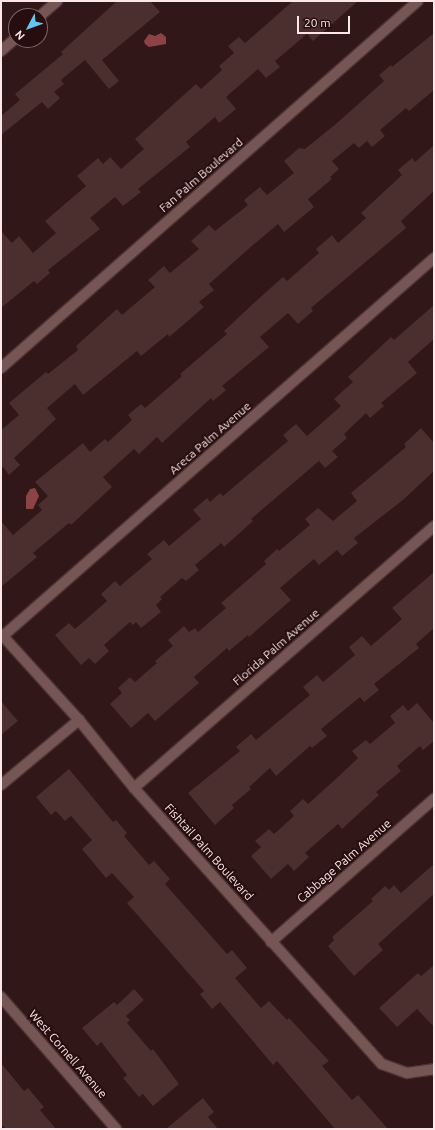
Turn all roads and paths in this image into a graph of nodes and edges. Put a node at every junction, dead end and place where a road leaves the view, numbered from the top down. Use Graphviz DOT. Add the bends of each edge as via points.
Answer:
graph roads {
  1 [pos="57,1"];
  2 [pos="418,1"];
  3 [pos="48,9"];
  4 [pos="434,258"];
  5 [pos="1,368"];
  6 [pos="434,526"];
  7 [pos="2,635"];
  8 [pos="78,720"];
  9 [pos="1,785"];
  10 [pos="134,788"];
  11 [pos="434,799"];
  12 [pos="271,942"];
  13 [pos="1,997"];
  14 [pos="434,1069"];
  15 [pos="116,1129"];
  1 -- 3 [label="street"];
  2 -- 5 [label="street, Fan Palm Boulevard"];
  4 -- 7 [label="street, Areca Palm Avenue"];
  6 -- 10 [label="street, Florida Palm Avenue"];
  7 -- 8 [label="street, Fishtail Palm Boulevard"];
  8 -- 9 [label="street"];
  8 -- 10 [label="street, Fishtail Palm Boulevard"];
  10 -- 12 [label="street, Fishtail Palm Boulevard"];
  11 -- 12 [label="street, Cabbage Palm Avenue"];
  12 -- 14 [label="street, Fishtail Palm Boulevard" via="382,1064 407,1073"];
  13 -- 15 [label="street, West Cornell Avenue"];
}
